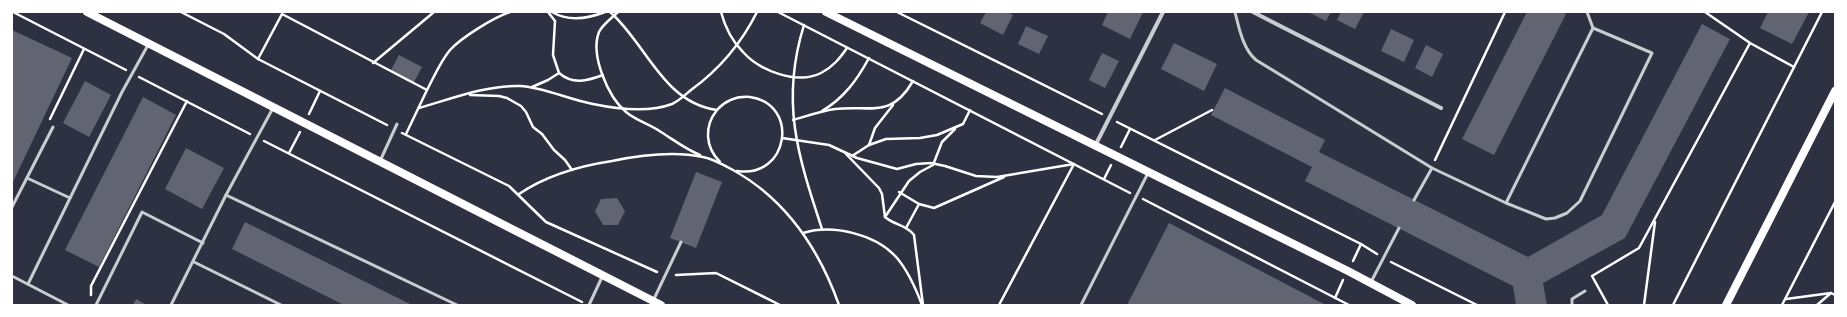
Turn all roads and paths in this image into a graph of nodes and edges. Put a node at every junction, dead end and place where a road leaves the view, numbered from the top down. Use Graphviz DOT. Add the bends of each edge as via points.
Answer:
graph roads {
  1 [pos="13,12"];
  2 [pos="87,12"];
  3 [pos="181,12"];
  4 [pos="289,12"];
  5 [pos="434,12"];
  6 [pos="510,12"];
  7 [pos="548,12"];
  8 [pos="552,12"];
  9 [pos="605,12"];
  10 [pos="610,12"];
  11 [pos="618,12"];
  12 [pos="721,12"];
  13 [pos="757,12"];
  14 [pos="778,12"];
  15 [pos="826,12"];
  16 [pos="897,12"];
  17 [pos="1163,12"];
  18 [pos="1235,12"];
  19 [pos="1253,12"];
  20 [pos="1505,12"];
  21 [pos="1587,12"];
  22 [pos="1705,12"];
  23 [pos="1822,12"];
  24 [pos="282,14"];
  25 [pos="614,16"];
  26 [pos="804,25"];
  27 [pos="1593,28"];
  28 [pos="1750,43"];
  29 [pos="149,44"];
  30 [pos="737,46"];
  31 [pos="848,48"];
  32 [pos="869,58"];
  33 [pos="258,59"];
  34 [pos="374,63"];
  35 [pos="1794,67"];
  36 [pos="559,73"];
  37 [pos="132,74"];
  38 [pos="603,75"];
  39 [pos="793,77"];
  40 [pos="913,81"];
  41 [pos="531,87"];
  42 [pos="427,90"];
  43 [pos="1835,91"];
  44 [pos="466,95"];
  45 [pos="683,97"];
  46 [pos="899,100"];
  47 [pos="187,102"];
  48 [pos="273,108"];
  49 [pos="419,108"];
  50 [pos="622,108"];
  51 [pos="1441,108"];
  52 [pos="717,110"];
  53 [pos="970,110"];
  54 [pos="1212,110"];
  55 [pos="816,113"];
  56 [pos="1110,118"];
  57 [pos="793,120"];
  58 [pos="397,124"];
  59 [pos="963,124"];
  60 [pos="53,127"];
  61 [pos="395,129"];
  62 [pos="406,134"];
  63 [pos="256,137"];
  64 [pos="782,138"];
  65 [pos="796,139"];
  66 [pos="1155,140"];
  67 [pos="869,145"];
  68 [pos="1096,146"];
  69 [pos="845,152"];
  70 [pos="852,156"];
  71 [pos="708,158"];
  72 [pos="380,162"];
  73 [pos="934,164"];
  74 [pos="1074,164"];
  75 [pos="725,166"];
  76 [pos="1432,168"];
  77 [pos="572,170"];
  78 [pos="1148,173"];
  79 [pos="1009,175"];
  80 [pos="27,178"];
  81 [pos="899,192"];
  82 [pos="519,194"];
  83 [pos="226,195"];
  84 [pos="1136,196"];
  85 [pos="70,198"];
  86 [pos="1414,200"];
  87 [pos="1835,202"];
  88 [pos="1506,203"];
  89 [pos="919,204"];
  90 [pos="12,207"];
  91 [pos="885,217"];
  92 [pos="1655,220"];
  93 [pos="906,228"];
  94 [pos="1399,228"];
  95 [pos="822,229"];
  96 [pos="803,233"];
  97 [pos="681,242"];
  98 [pos="203,243"];
  99 [pos="1384,258"];
  100 [pos="194,262"];
  101 [pos="664,275"];
  102 [pos="12,276"];
  103 [pos="603,276"];
  104 [pos="1371,283"];
  105 [pos="28,284"];
  106 [pos="1585,291"];
  107 [pos="1831,293"];
  108 [pos="1835,295"];
  109 [pos="90,299"];
  110 [pos="1785,299"];
  111 [pos="653,301"];
  112 [pos="68,305"];
  113 [pos="96,305"];
  114 [pos="171,305"];
  115 [pos="281,305"];
  116 [pos="457,305"];
  117 [pos="589,305"];
  118 [pos="661,305"];
  119 [pos="780,305"];
  120 [pos="839,305"];
  121 [pos="923,305"];
  122 [pos="999,305"];
  123 [pos="1081,305"];
  124 [pos="1349,305"];
  125 [pos="1412,305"];
  126 [pos="1477,305"];
  127 [pos="1572,305"];
  128 [pos="1608,305"];
  129 [pos="1644,305"];
  130 [pos="1673,305"];
  131 [pos="1726,305"];
  132 [pos="1782,305"];
  133 [pos="1817,305"];
  1 -- 37 [label="path"];
  2 -- 29 [label="main road"];
  3 -- 33 [label="path" via="224,34"];
  4 -- 24 [label="path"];
  5 -- 34 [label="path"];
  6 -- 42 [label="path" via="487,23 452,48"];
  7 -- 36 [label="path" via="555,21 553,55"];
  8 -- 9 [label="path" via="569,19 592,17"];
  10 -- 25 [label="path"];
  11 -- 25 [label="path"];
  12 -- 30 [label="path"];
  13 -- 30 [label="path"];
  14 -- 26 [label="path"];
  15 -- 68 [label="main road"];
  16 -- 56 [label="path"];
  17 -- 56 [label="street"];
  18 -- 76 [label="lane" via="1246,47 1256,60"];
  19 -- 51 [label="street"];
  20 -- 76 [label="path"];
  21 -- 27 [label="lane"];
  22 -- 28 [label="path"];
  23 -- 35 [label="path"];
  24 -- 33 [label="path"];
  24 -- 34 [label="path"];
  25 -- 38 [label="path" via="602,28 598,39 597,48"];
  25 -- 45 [label="path" via="632,35 652,65"];
  26 -- 31 [label="path"];
  26 -- 39 [label="path"];
  27 -- 88 [label="lane"];
  27 -- 88 [label="lane" via="1652,53 1580,202 1567,213 1546,219"];
  28 -- 35 [label="path"];
  28 -- 92 [label="path"];
  29 -- 37 [label="lane"];
  29 -- 48 [label="main road"];
  30 -- 39 [label="path" via="762,66"];
  30 -- 45 [label="path" via="713,72"];
  31 -- 32 [label="path"];
  31 -- 39 [label="path" via="838,61 825,71 814,76"];
  32 -- 40 [label="path"];
  32 -- 55 [label="path" via="842,97"];
  33 -- 61 [label="path"];
  34 -- 42 [label="path"];
  35 -- 130 [label="path"];
  36 -- 38 [label="path" via="581,82"];
  36 -- 41 [label="path"];
  37 -- 47 [label="path"];
  37 -- 85 [label="lane"];
  38 -- 50 [label="path"];
  39 -- 57 [label="path"];
  40 -- 46 [label="path"];
  40 -- 53 [label="path"];
  41 -- 44 [label="path" via="506,87"];
  41 -- 50 [label="path" via="594,105"];
  42 -- 49 [label="path"];
  43 -- 131 [label="main road"];
  44 -- 49 [label="path"];
  44 -- 77 [label="path" via="499,96 521,106 532,127 542,134"];
  45 -- 50 [label="path" via="663,106"];
  45 -- 52 [label="path" via="704,108"];
  46 -- 55 [label="path" via="884,108 846,108"];
  46 -- 67 [label="path" via="879,121"];
  47 -- 63 [label="path"];
  47 -- 109 [label="path" via="91,286"];
  48 -- 63 [label="lane"];
  48 -- 72 [label="main road"];
  49 -- 62 [label="path"];
  50 -- 71 [label="path" via="638,121 659,130 687,150"];
  52 -- 64 [label="path" via="734,99 758,99 771,107 777,115"];
  52 -- 75 [label="path" via="708,127 708,142 714,156"];
  53 -- 59 [label="path"];
  53 -- 74 [label="path"];
  54 -- 66 [label="path"];
  55 -- 57 [label="path"];
  56 -- 66 [label="path"];
  56 -- 68 [label="street"];
  57 -- 65 [label="path"];
  58 -- 61 [label="lane"];
  59 -- 67 [label="path" via="938,135 886,139"];
  59 -- 73 [label="path" via="942,142"];
  60 -- 80 [label="lane"];
  61 -- 62 [label="path"];
  61 -- 72 [label="lane"];
  62 -- 82 [label="path" via="509,186"];
  63 -- 83 [label="lane"];
  63 -- 117 [label="path"];
  64 -- 65 [label="path"];
  64 -- 75 [label="path" via="776,156 761,168 743,172"];
  65 -- 69 [label="path" via="829,145"];
  65 -- 95 [label="path"];
  66 -- 99 [label="path"];
  67 -- 70 [label="path"];
  68 -- 78 [label="main road"];
  69 -- 70 [label="path"];
  69 -- 91 [label="path" via="879,188"];
  70 -- 73 [label="path" via="897,169"];
  71 -- 75 [label="path"];
  71 -- 77 [label="path" via="668,155 630,157"];
  72 -- 103 [label="main road"];
  73 -- 79 [label="path" via="976,176"];
  73 -- 81 [label="path" via="912,178"];
  74 -- 79 [label="path"];
  74 -- 84 [label="path"];
  74 -- 122 [label="path"];
  75 -- 96 [label="path" via="765,192"];
  76 -- 86 [label="lane"];
  76 -- 88 [label="lane"];
  77 -- 82 [label="path" via="544,179"];
  78 -- 84 [label="lane"];
  78 -- 104 [label="main road"];
  79 -- 89 [label="path" via="940,206 931,208"];
  80 -- 85 [label="lane"];
  80 -- 90 [label="lane"];
  81 -- 89 [label="path"];
  81 -- 91 [label="path"];
  82 -- 101 [label="path" via="546,222"];
  83 -- 98 [label="lane"];
  83 -- 116 [label="lane"];
  84 -- 123 [label="lane"];
  84 -- 124 [label="path"];
  85 -- 105 [label="lane"];
  87 -- 110 [label="path"];
  89 -- 93 [label="path"];
  91 -- 93 [label="path"];
  92 -- 128 [label="path" via="1639,248 1592,276"];
  92 -- 129 [label="path"];
  93 -- 121 [label="path" via="915,238"];
  94 -- 99 [label="lane"];
  95 -- 96 [label="path"];
  95 -- 121 [label="path" via="855,235 875,242 891,252 902,265"];
  96 -- 120 [label="path" via="825,268"];
  97 -- 101 [label="lane"];
  98 -- 100 [label="lane"];
  98 -- 113 [label="lane" via="142,212"];
  99 -- 104 [label="lane"];
  99 -- 126 [label="path"];
  100 -- 114 [label="lane"];
  100 -- 115 [label="lane"];
  101 -- 111 [label="lane"];
  101 -- 119 [label="path" via="716,273"];
  102 -- 105 [label="lane"];
  103 -- 111 [label="main road"];
  103 -- 117 [label="lane"];
  104 -- 125 [label="main road"];
  105 -- 112 [label="lane"];
  106 -- 127 [label="lane" via="1572,299"];
  107 -- 108 [label="path"];
  107 -- 110 [label="path"];
  107 -- 133 [label="path"];
  110 -- 132 [label="path"];
  111 -- 118 [label="main road"];
}
